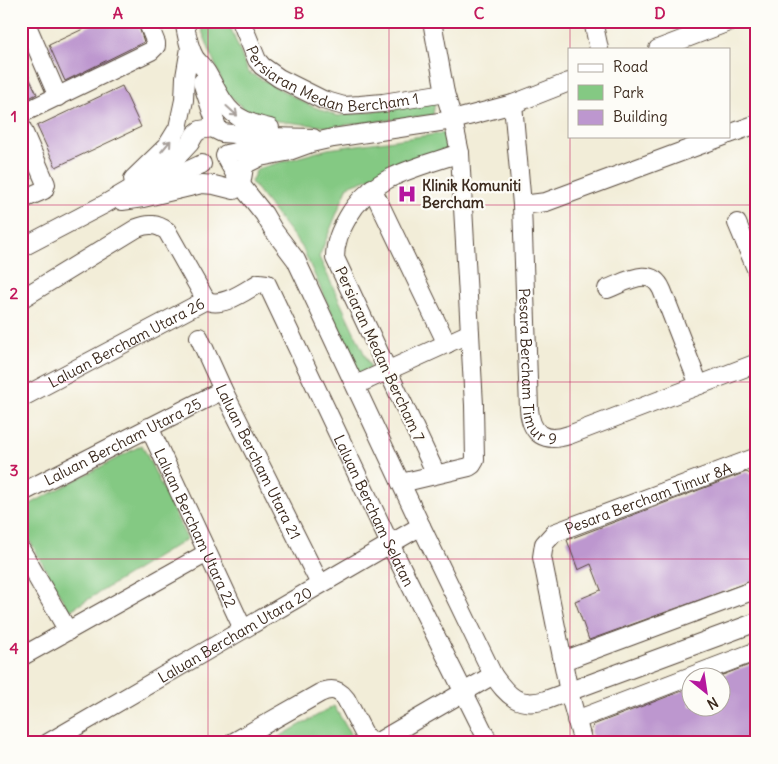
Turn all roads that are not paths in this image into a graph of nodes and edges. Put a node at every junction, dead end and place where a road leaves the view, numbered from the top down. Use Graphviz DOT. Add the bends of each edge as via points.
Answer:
graph roads {
  1 [pos="25,21"];
  2 [pos="147,21"];
  3 [pos="184,21"];
  4 [pos="241,21"];
  5 [pos="432,21"];
  6 [pos="593,21"];
  7 [pos="731,21"];
  8 [pos="692,28"];
  9 [pos="599,48"];
  10 [pos="660,48"];
  11 [pos="191,55"];
  12 [pos="568,82"];
  13 [pos="445,93"];
  14 [pos="58,97"];
  15 [pos="513,104"];
  16 [pos="21,114"];
  17 [pos="453,120"];
  18 [pos="757,124"];
  19 [pos="21,126"];
  20 [pos="220,131"];
  21 [pos="730,134"];
  22 [pos="719,138"];
  23 [pos="307,140"];
  24 [pos="191,141"];
  25 [pos="460,154"];
  26 [pos="226,155"];
  27 [pos="205,165"];
  28 [pos="238,188"];
  29 [pos="372,188"];
  30 [pos="21,200"];
  31 [pos="114,202"];
  32 [pos="522,205"];
  33 [pos="737,223"];
  34 [pos="21,248"];
  35 [pos="21,255"];
  36 [pos="757,271"];
  37 [pos="259,283"];
  38 [pos="607,289"];
  39 [pos="21,299"];
  40 [pos="206,300"];
  41 [pos="470,333"];
  42 [pos="199,338"];
  43 [pos="447,344"];
  44 [pos="757,363"];
  45 [pos="389,370"];
  46 [pos="699,384"];
  47 [pos="356,385"];
  48 [pos="223,390"];
  49 [pos="21,398"];
  50 [pos="149,427"];
  51 [pos="757,457"];
  52 [pos="436,474"];
  53 [pos="401,483"];
  54 [pos="21,493"];
  55 [pos="421,526"];
  56 [pos="390,544"];
  57 [pos="21,550"];
  58 [pos="207,553"];
  59 [pos="320,584"];
  60 [pos="757,590"];
  61 [pos="757,622"];
  62 [pos="243,629"];
  63 [pos="68,631"];
  64 [pos="757,652"];
  65 [pos="21,657"];
  66 [pos="563,661"];
  67 [pos="493,675"];
  68 [pos="463,692"];
  69 [pos="569,692"];
  70 [pos="576,720"];
  71 [pos="58,740"];
  72 [pos="232,743"];
  73 [pos="369,743"];
  74 [pos="376,743"];
  75 [pos="489,743"];
  76 [pos="583,743"];
  1 -- 14 [label="street"];
  2 -- 14 [label="street" via="156,40 154,49"];
  3 -- 11 [label="street"];
  4 -- 13 [label="street, Persiaran Medan Bercham 1" via="262,66 323,100 344,106"];
  5 -- 13 [label="street"];
  6 -- 9 [label="street"];
  7 -- 8 [label="street"];
  8 -- 10 [label="street"];
  11 -- 20 [label="street"];
  11 -- 23 [label="street, one-way" via="206,72 222,102 239,118"];
  11 -- 24 [label="street"];
  31 -- 11 [label="street, one-way" via="158,155 178,128"];
  12 -- 15 [label="street"];
  13 -- 17 [label="street"];
  14 -- 16 [label="street"];
  15 -- 17 [label="street"];
  15 -- 32 [label="street, Pesara Bercham Timur 9"];
  17 -- 23 [label="street"];
  17 -- 25 [label="street"];
  18 -- 21 [label="street"];
  19 -- 30 [label="street" via="46,184 41,192"];
  20 -- 23 [label="street"];
  20 -- 24 [label="street" via="206,128 195,134"];
  20 -- 26 [label="street" via="228,143"];
  22 -- 32 [label="street" via="546,202"];
  23 -- 26 [label="street"];
  23 -- 28 [label="street" via="286,152 252,160 244,167"];
  24 -- 27 [label="street" via="192,156"];
  24 -- 31 [label="street" via="167,166"];
  25 -- 29 [label="street, Persiaran Medan Bercham 7" via="389,178"];
  25 -- 41 [label="street"];
  26 -- 27 [label="street" via="214,165"];
  26 -- 28 [label="street"];
  27 -- 28 [label="street"];
  27 -- 31 [label="street"];
  28 -- 31 [label="street" via="202,184"];
  28 -- 47 [label="street" via="296,260"];
  29 -- 43 [label="street"];
  29 -- 45 [label="street, Persiaran Medan Bercham 7" via="355,205 340,232 335,244 335,258"];
  31 -- 34 [label="street"];
  31 -- 35 [label="street"];
  32 -- 46 [label="street, Pesara Bercham Timur 9" via="528,409 530,422 538,432 547,438 559,438"];
  33 -- 36 [label="street"];
  37 -- 40 [label="street, Laluan Bercham Utara 26" via="220,302 211,304"];
  37 -- 56 [label="street, Laluan Bercham Selatan" via="269,287"];
  38 -- 46 [label="street" via="640,277 656,280"];
  39 -- 40 [label="street" via="137,228 152,224 167,231"];
  40 -- 49 [label="street, Laluan Bercham Utara 26"];
  41 -- 43 [label="street"];
  41 -- 52 [label="street" via="474,463"];
  42 -- 48 [label="street, Laluan Bercham Utara 21"];
  43 -- 45 [label="street"];
  44 -- 46 [label="street, Pesara Bercham Timur 9"];
  45 -- 47 [label="street"];
  45 -- 52 [label="street, Persiaran Medan Bercham 7"];
  47 -- 53 [label="street"];
  48 -- 50 [label="street, Laluan Bercham Utara 25"];
  48 -- 59 [label="street, Laluan Bercham Utara 21"];
  50 -- 54 [label="street, Laluan Bercham Utara 25"];
  50 -- 58 [label="street, Laluan Bercham Utara 22"];
  51 -- 66 [label="street, Pesara Bercham Timur 8A" via="559,531 548,538 542,557"];
  52 -- 53 [label="street"];
  53 -- 55 [label="street"];
  55 -- 56 [label="street, Laluan Bercham Utara 20"];
  55 -- 67 [label="street"];
  56 -- 59 [label="street, Laluan Bercham Utara 20"];
  56 -- 68 [label="street, Laluan Bercham Selatan"];
  57 -- 63 [label="street"];
  58 -- 62 [label="street, Laluan Bercham Utara 22"];
  58 -- 63 [label="street"];
  59 -- 62 [label="street, Laluan Bercham Utara 20"];
  60 -- 66 [label="street"];
  61 -- 69 [label="street"];
  62 -- 71 [label="street, Laluan Bercham Utara 20"];
  63 -- 65 [label="street"];
  64 -- 70 [label="street"];
  66 -- 69 [label="street, Pesara Bercham Timur 8A"];
  67 -- 68 [label="street"];
  67 -- 69 [label="street" via="512,698 524,702 534,703"];
  68 -- 74 [label="street"];
  68 -- 75 [label="street, Laluan Bercham Selatan"];
  69 -- 70 [label="street, Pesara Bercham Timur 8A"];
  70 -- 76 [label="street, Pesara Bercham Timur 8A"];
  72 -- 73 [label="street" via="320,693 333,690 343,694"];
}
